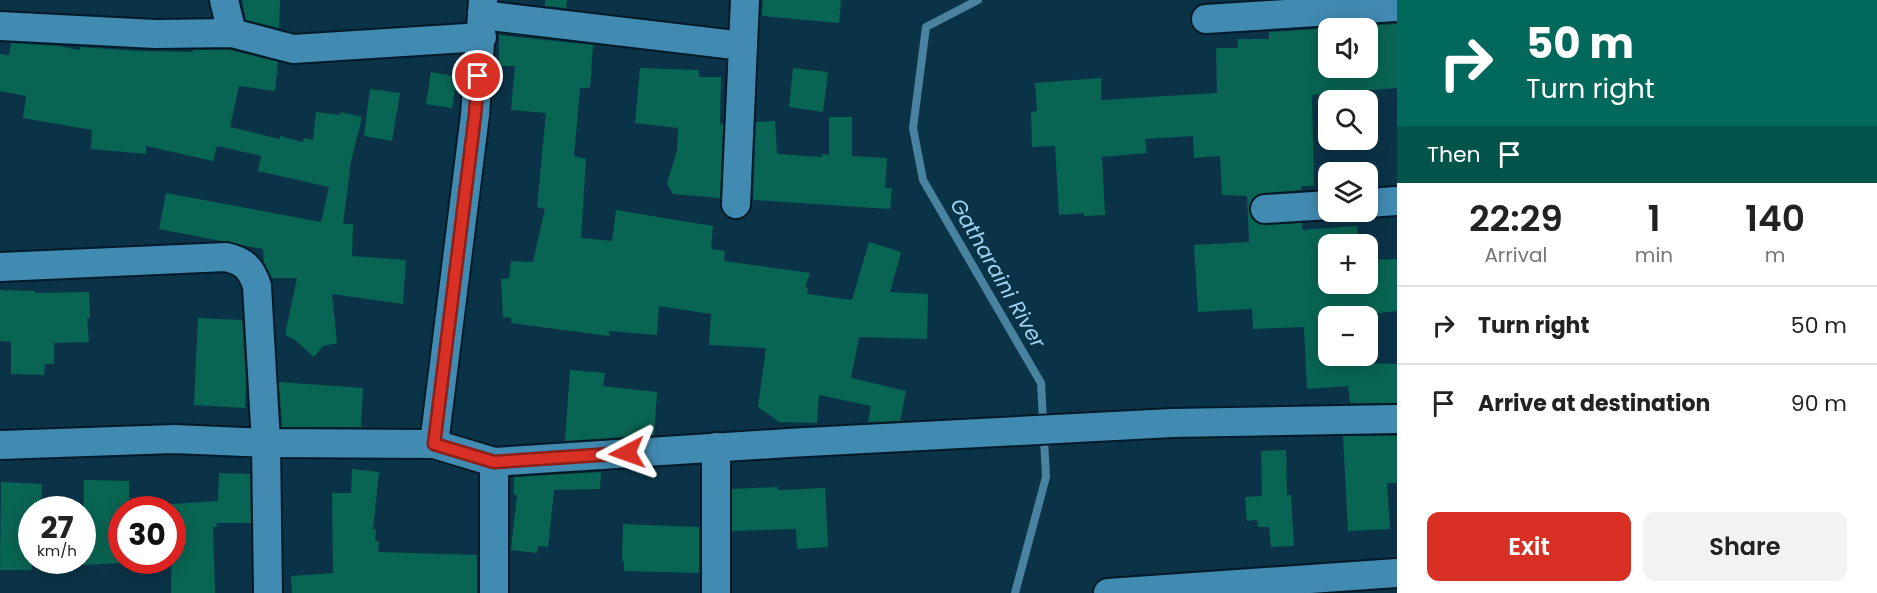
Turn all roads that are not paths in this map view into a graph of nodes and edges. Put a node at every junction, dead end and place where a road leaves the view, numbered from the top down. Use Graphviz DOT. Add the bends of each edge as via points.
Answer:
graph roads {
  1 [pos="224,0"];
  2 [pos="745,0"];
  3 [pos="1397,7"];
  4 [pos="482,18"];
  5 [pos="1206,19"];
  6 [pos="0,26"];
  7 [pos="232,33"];
  8 [pos="743,46"];
  9 [pos="1397,201"];
  10 [pos="1378,202"];
  11 [pos="736,204"];
  12 [pos="1318,206"];
  13 [pos="1265,209"];
  14 [pos="0,267"];
  15 [pos="1397,419"];
  16 [pos="266,443"];
  17 [pos="434,444"];
  18 [pos="0,445"];
  19 [pos="716,447"];
  20 [pos="494,462"];
  21 [pos="1397,573"];
  22 [pos="268,593"];
  23 [pos="494,593"];
  24 [pos="716,593"];
  25 [pos="1108,593"];
  1 -- 7 [label="street"];
  2 -- 8 [label="street"];
  3 -- 5 [label="street"];
  4 -- 7 [label="street" via="293,49"];
  4 -- 8 [label="street"];
  4 -- 17 [label="street" via="475,115"];
  6 -- 7 [label="street" via="155,34"];
  8 -- 11 [label="street"];
  9 -- 10 [label="street"];
  12 -- 13 [label="street"];
  14 -- 16 [label="street" via="226,257 247,265 257,286"];
  15 -- 19 [label="street" via="1172,423"];
  16 -- 17 [label="street"];
  16 -- 18 [label="street" via="174,439"];
  16 -- 22 [label="street"];
  17 -- 20 [label="street"];
  19 -- 20 [label="street"];
  19 -- 24 [label="street"];
  20 -- 23 [label="street"];
  21 -- 25 [label="street"];
}
